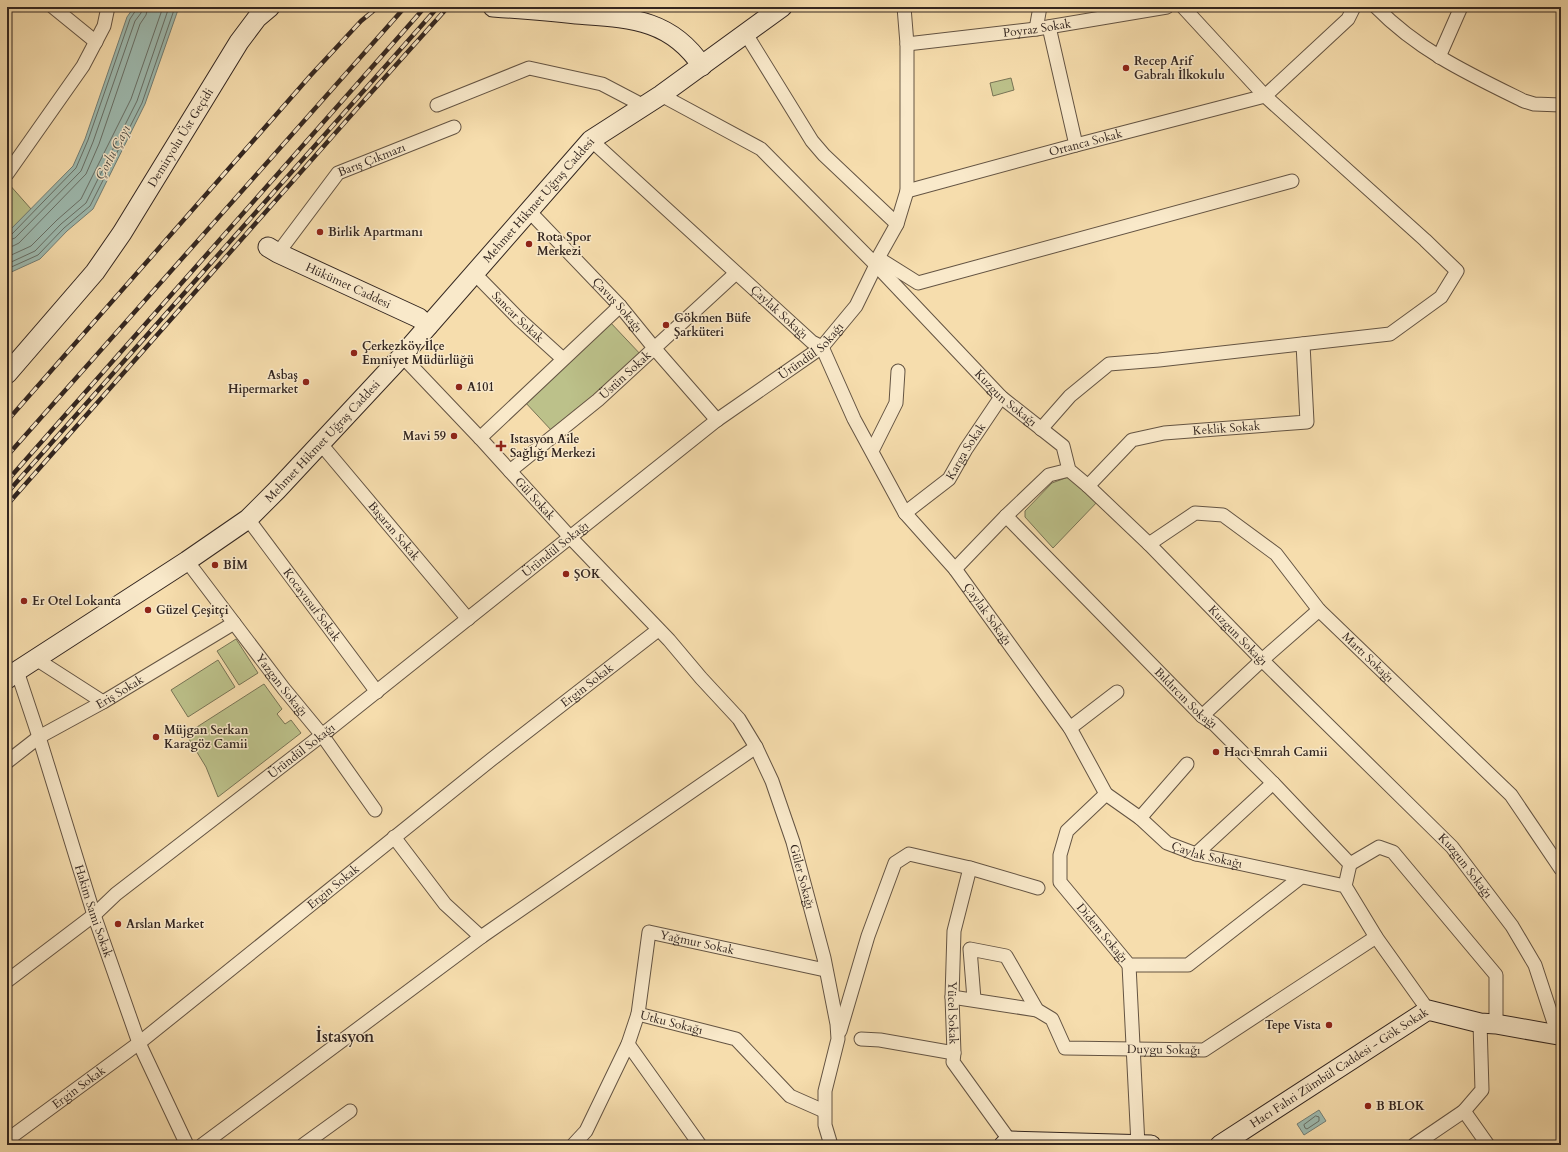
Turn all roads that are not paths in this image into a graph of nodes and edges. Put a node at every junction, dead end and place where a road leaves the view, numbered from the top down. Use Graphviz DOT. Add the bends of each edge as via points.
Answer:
graph roads {
  1 [pos="53,7"];
  2 [pos="108,7"];
  3 [pos="270,7"];
  4 [pos="493,7"];
  5 [pos="782,7"];
  6 [pos="904,7"];
  7 [pos="1040,7"];
  8 [pos="1167,7"];
  9 [pos="1183,7"];
  10 [pos="1354,7"];
  11 [pos="1376,7"];
  12 [pos="1461,7"];
  13 [pos="1043,28"];
  14 [pos="746,34"];
  15 [pos="96,42"];
  16 [pos="906,44"];
  17 [pos="1439,57"];
  18 [pos="702,66"];
  19 [pos="661,95"];
  20 [pos="1265,96"];
  21 [pos="437,105"];
  22 [pos="1561,105"];
  23 [pos="644,106"];
  24 [pos="454,127"];
  25 [pos="591,140"];
  26 [pos="1076,145"];
  27 [pos="7,174"];
  28 [pos="1292,181"];
  29 [pos="907,191"];
  30 [pos="529,211"];
  31 [pos="897,224"];
  32 [pos="273,250"];
  33 [pos="877,261"];
  34 [pos="474,273"];
  35 [pos="736,273"];
  36 [pos="620,306"];
  37 [pos="428,326"];
  38 [pos="1303,344"];
  39 [pos="822,347"];
  40 [pos="655,349"];
  41 [pos="402,356"];
  42 [pos="563,359"];
  43 [pos="898,371"];
  44 [pos="7,374"];
  45 [pos="1001,397"];
  46 [pos="717,420"];
  47 [pos="1041,429"];
  48 [pos="480,438"];
  49 [pos="320,443"];
  50 [pos="872,451"];
  51 [pos="1069,470"];
  52 [pos="510,471"];
  53 [pos="1088,486"];
  54 [pos="905,513"];
  55 [pos="1006,516"];
  56 [pos="248,518"];
  57 [pos="570,537"];
  58 [pos="1149,544"];
  59 [pos="186,562"];
  60 [pos="955,569"];
  61 [pos="1319,610"];
  62 [pos="468,619"];
  63 [pos="234,623"];
  64 [pos="658,630"];
  65 [pos="669,640"];
  66 [pos="36,659"];
  67 [pos="1262,660"];
  68 [pos="12,675"];
  69 [pos="377,692"];
  70 [pos="1117,692"];
  71 [pos="103,702"];
  72 [pos="1202,716"];
  73 [pos="1070,728"];
  74 [pos="322,735"];
  75 [pos="39,737"];
  76 [pos="756,747"];
  77 [pos="7,762"];
  78 [pos="1187,764"];
  79 [pos="1273,783"];
  80 [pos="1106,794"];
  81 [pos="375,810"];
  82 [pos="1140,818"];
  83 [pos="394,837"];
  84 [pos="1196,854"];
  85 [pos="1350,864"];
  86 [pos="970,868"];
  87 [pos="1561,869"];
  88 [pos="1301,877"];
  89 [pos="1345,886"];
  90 [pos="1038,888"];
  91 [pos="94,915"];
  92 [pos="480,937"];
  93 [pos="1376,937"];
  94 [pos="970,948"];
  95 [pos="1129,965"];
  96 [pos="825,970"];
  97 [pos="7,981"];
  98 [pos="952,997"];
  99 [pos="974,999"];
  100 [pos="1037,1010"];
  101 [pos="1428,1010"];
  102 [pos="638,1014"];
  103 [pos="1488,1023"];
  104 [pos="1560,1036"];
  105 [pos="838,1039"];
  106 [pos="861,1039"];
  107 [pos="139,1043"];
  108 [pos="628,1044"];
  109 [pos="1134,1049"];
  110 [pos="954,1053"];
  111 [pos="350,1111"];
  112 [pos="824,1112"];
  113 [pos="1464,1112"];
  114 [pos="7,1140"];
  115 [pos="1007,1143"];
  116 [pos="828,1144"];
  117 [pos="187,1145"];
  118 [pos="202,1145"];
  119 [pos="303,1145"];
  120 [pos="572,1145"];
  121 [pos="700,1145"];
  122 [pos="1138,1145"];
  123 [pos="1151,1145"];
  124 [pos="1220,1145"];
  125 [pos="1414,1145"];
  126 [pos="1488,1145"];
  1 -- 15 [label="street"];
  2 -- 15 [label="street" via="104,26"];
  3 -- 44 [label="street, Demiryolu Üst Geçidi" via="257,18 239,42 122,233 95,272"];
  4 -- 18 [label="street" via="640,21 662,29 681,41"];
  5 -- 14 [label="street, Mehmet Hikmet Uğraş Caddesi"];
  6 -- 16 [label="street, Üründül Sokağı"];
  7 -- 13 [label="street"];
  8 -- 13 [label="street, Poyraz Sokak"];
  9 -- 20 [label="street"];
  10 -- 20 [label="street" via="1348,19"];
  11 -- 17 [label="street" via="1388,20"];
  12 -- 17 [label="street"];
  13 -- 16 [label="street, Poyraz Sokak"];
  13 -- 26 [label="street"];
  14 -- 18 [label="street, Mehmet Hikmet Uğraş Caddesi"];
  14 -- 31 [label="street" via="812,141"];
  15 -- 27 [label="street"];
  16 -- 29 [label="street, Üründül Sokağı"];
  17 -- 22 [label="street" via="1524,101"];
  18 -- 19 [label="street, Mehmet Hikmet Uğraş Caddesi"];
  19 -- 23 [label="street, Mehmet Hikmet Uğraş Caddesi"];
  19 -- 33 [label="street" via="761,149"];
  20 -- 26 [label="street, Ortanca Sokak"];
  20 -- 38 [label="street" via="1457,271 1441,297 1390,334"];
  21 -- 23 [label="street" via="529,68 602,84"];
  23 -- 25 [label="street, Mehmet Hikmet Uğraş Caddesi"];
  24 -- 32 [label="street, Barış Çıkmazı" via="338,173"];
  25 -- 30 [label="street, Mehmet Hikmet Uğraş Caddesi"];
  25 -- 35 [label="street, Çaylak Sokağı"];
  26 -- 29 [label="street, Ortanca Sokak"];
  28 -- 33 [label="street" via="918,283"];
  29 -- 31 [label="street, Üründül Sokağı"];
  30 -- 34 [label="street, Mehmet Hikmet Uğraş Caddesi"];
  30 -- 36 [label="street, Çavuş Sokağı"];
  31 -- 33 [label="street, Üründül Sokağı"];
  32 -- 37 [label="street, Hükümet Caddesi" via="419,318"];
  33 -- 39 [label="street, Üründül Sokağı" via="856,306"];
  33 -- 45 [label="street, Kuzgun Sokağı"];
  34 -- 37 [label="street, Mehmet Hikmet Uğraş Caddesi"];
  34 -- 42 [label="street, Sancar Sokak"];
  35 -- 39 [label="street, Çaylak Sokağı" via="812,342"];
  35 -- 40 [label="street, Üstün Sokak"];
  36 -- 40 [label="street, Çavuş Sokağı"];
  36 -- 42 [label="street"];
  37 -- 41 [label="street, Mehmet Hikmet Uğraş Caddesi"];
  38 -- 47 [label="street" via="1109,364 1070,396"];
  38 -- 53 [label="street, Keklik Sokak" via="1308,422 1164,433 1132,440"];
  39 -- 46 [label="street, Üründül Sokağı"];
  39 -- 50 [label="street, Çaylak Sokağı" via="854,419"];
  40 -- 46 [label="street, Çavuş Sokağı"];
  40 -- 52 [label="street, Üstün Sokak" via="598,400"];
  41 -- 48 [label="street, Gül Sokak"];
  41 -- 49 [label="street, Mehmet Hikmet Uğraş Caddesi"];
  42 -- 48 [label="street"];
  43 -- 50 [label="street" via="896,403"];
  45 -- 47 [label="street, Kuzgun Sokağı"];
  45 -- 54 [label="street, Karga Sokak" via="949,479"];
  46 -- 57 [label="street, Üründül Sokağı"];
  47 -- 51 [label="street, Kuzgun Sokağı" via="1063,446"];
  48 -- 52 [label="street, Gül Sokak"];
  49 -- 56 [label="street, Mehmet Hikmet Uğraş Caddesi"];
  49 -- 62 [label="street, Başaran Sokak"];
  50 -- 54 [label="street, Çaylak Sokağı"];
  51 -- 53 [label="street, Kuzgun Sokağı"];
  51 -- 55 [label="street" via="1049,475"];
  52 -- 57 [label="street, Gül Sokak"];
  53 -- 58 [label="street, Kuzgun Sokağı"];
  54 -- 60 [label="street, Çaylak Sokağı"];
  55 -- 60 [label="street"];
  55 -- 72 [label="street, Bıldırcın Sokağı"];
  56 -- 59 [label="street, Mehmet Hikmet Uğraş Caddesi"];
  56 -- 69 [label="street, Kocayusuf Sokak"];
  57 -- 62 [label="street, Üründül Sokağı"];
  57 -- 64 [label="street, Gül Sokak"];
  58 -- 61 [label="street, Martı Sokağı" via="1195,513 1224,516 1276,554"];
  58 -- 67 [label="street, Kuzgun Sokağı"];
  59 -- 63 [label="street, Yazgan Sokağı"];
  59 -- 66 [label="street, Mehmet Hikmet Uğraş Caddesi"];
  60 -- 73 [label="street, Çaylak Sokağı"];
  61 -- 67 [label="street"];
  61 -- 87 [label="street, Martı Sokağı" via="1511,795"];
  62 -- 69 [label="street, Üründül Sokağı"];
  63 -- 71 [label="street, Eriş Sokak"];
  63 -- 74 [label="street, Yazgan Sokağı"];
  64 -- 65 [label="street, Gül Sokak"];
  64 -- 83 [label="street, Ergin Sokak"];
  65 -- 76 [label="street, Güler Sokağı" via="739,719"];
  66 -- 68 [label="street, Mehmet Hikmet Uğraş Caddesi"];
  66 -- 71 [label="street"];
  67 -- 72 [label="street"];
  67 -- 104 [label="street, Kuzgun Sokağı" via="1452,847 1512,926 1535,966"];
  68 -- 75 [label="street, Hakim Sami Sokak"];
  69 -- 74 [label="street, Üründül Sokağı"];
  70 -- 73 [label="street"];
  71 -- 75 [label="street, Eriş Sokak"];
  72 -- 79 [label="street, Bıldırcın Sokağı" via="1214,724"];
  73 -- 80 [label="street, Çaylak Sokağı"];
  74 -- 81 [label="street, Yazgan Sokağı"];
  74 -- 91 [label="street, Üründül Sokağı" via="116,894"];
  75 -- 77 [label="street, Eriş Sokak"];
  75 -- 91 [label="street, Hakim Sami Sokak"];
  76 -- 92 [label="street"];
  76 -- 96 [label="street, Güler Sokağı" via="772,781 793,842"];
  78 -- 82 [label="street"];
  79 -- 84 [label="street"];
  79 -- 85 [label="street, Bıldırcın Sokağı"];
  80 -- 82 [label="street, Çaylak Sokağı"];
  80 -- 95 [label="street, Didem Sokağı" via="1067,831 1060,855 1060,882"];
  82 -- 84 [label="street, Çaylak Sokağı" via="1167,843"];
  83 -- 92 [label="street" via="445,904"];
  83 -- 107 [label="street, Ergin Sokak"];
  84 -- 88 [label="street, Çaylak Sokağı"];
  85 -- 89 [label="street"];
  85 -- 103 [label="street" via="1379,847 1393,852 1496,975"];
  86 -- 90 [label="street"];
  86 -- 98 [label="street, Yücel Sokak" via="954,931"];
  86 -- 105 [label="street" via="909,854 895,863 868,936"];
  88 -- 89 [label="street, Çaylak Sokağı"];
  88 -- 95 [label="street, Didem Sokağı" via="1188,965"];
  89 -- 93 [label="street"];
  91 -- 97 [label="street, Üründül Sokağı"];
  91 -- 107 [label="street, Hakim Sami Sokak"];
  92 -- 118 [label="street"];
  93 -- 101 [label="street"];
  93 -- 109 [label="street, Duygu Sokağı" via="1204,1050"];
  94 -- 99 [label="street, Yücel Sokak"];
  94 -- 100 [label="street, Duygu Sokağı" via="1006,956"];
  95 -- 109 [label="street"];
  96 -- 102 [label="street, Yağmur Sokak" via="649,932"];
  96 -- 105 [label="street, Güler Sokağı"];
  98 -- 99 [label="street"];
  98 -- 110 [label="street, Yücel Sokak"];
  99 -- 100 [label="street"];
  100 -- 109 [label="street, Duygu Sokağı" via="1052,1019 1065,1048"];
  101 -- 103 [label="street, Hacı Fahri Zümbül Caddesi - Gök Sokak"];
  101 -- 124 [label="street, Hacı Fahri Zümbül Caddesi - Gök Sokak"];
  102 -- 108 [label="street, Utku Sokağı"];
  102 -- 112 [label="street, Utku Sokağı" via="736,1040 790,1096"];
  103 -- 104 [label="street, Hacı Fahri Zümbül Caddesi - Gök Sokak"];
  103 -- 113 [label="street" via="1482,1090"];
  105 -- 112 [label="street, Güler Sokağı" via="825,1091"];
  106 -- 110 [label="street"];
  107 -- 114 [label="street, Ergin Sokak"];
  107 -- 117 [label="street, Hakim Sami Sokak"];
  108 -- 120 [label="street, Utku Sokağı" via="586,1131"];
  108 -- 121 [label="street"];
  109 -- 122 [label="street"];
  110 -- 115 [label="street, Yücel Sokak" via="953,1062"];
  111 -- 119 [label="street"];
  112 -- 116 [label="street, Güler Sokağı"];
  113 -- 125 [label="street"];
  113 -- 126 [label="street"];
  115 -- 122 [label="street"];
  122 -- 123 [label="street"];
}
